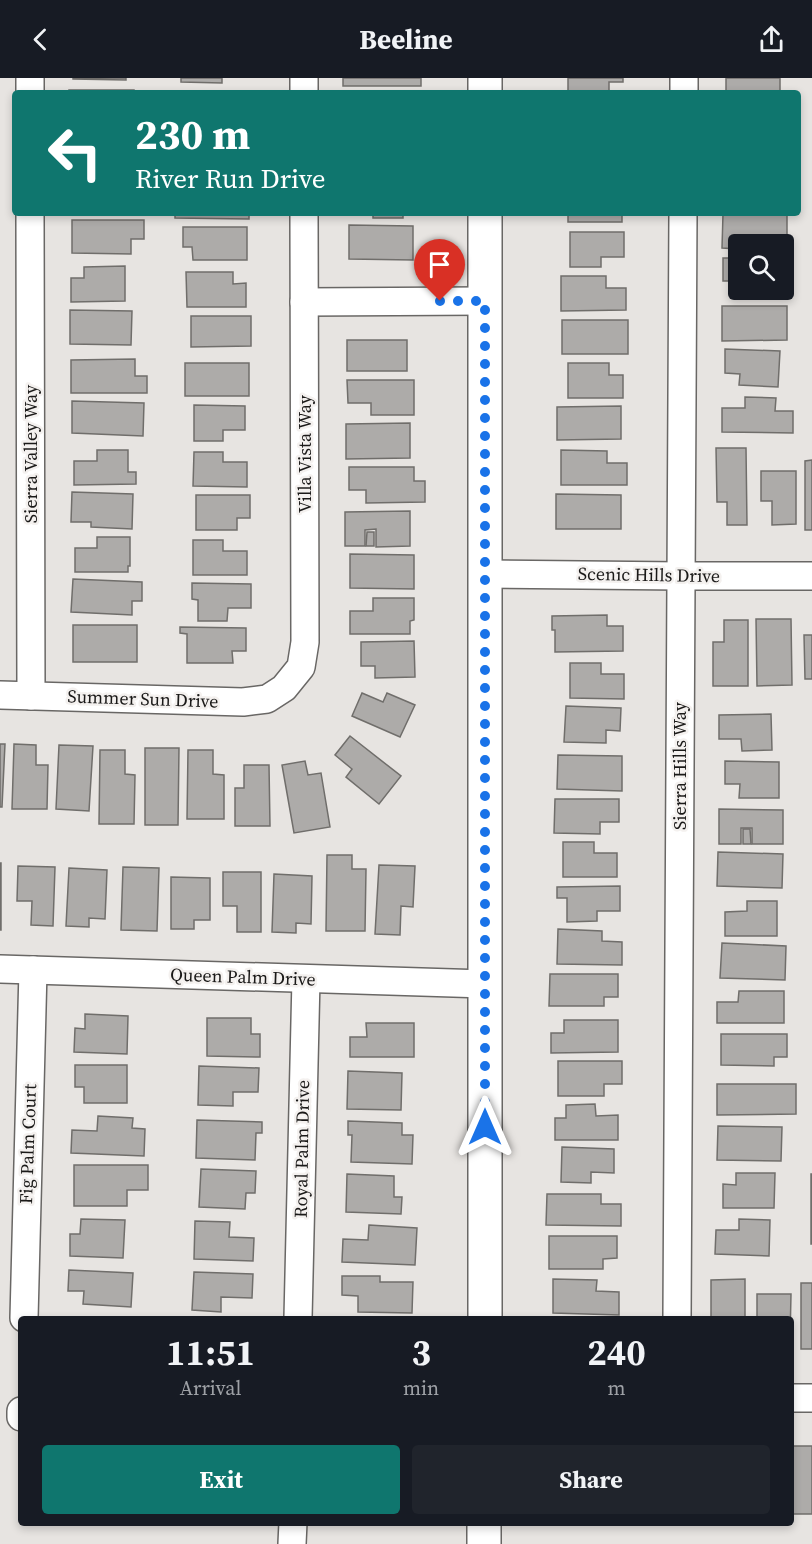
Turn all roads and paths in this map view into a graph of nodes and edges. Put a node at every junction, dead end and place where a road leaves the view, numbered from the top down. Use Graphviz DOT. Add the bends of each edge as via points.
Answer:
graph roads {
  1 [pos="30,216"];
  2 [pos="304,216"];
  3 [pos="485,216"];
  4 [pos="683,216"];
  5 [pos="485,301"];
  6 [pos="304,302"];
  7 [pos="486,573"];
  8 [pos="681,576"];
  9 [pos="812,576"];
  10 [pos="284,688"];
  11 [pos="0,695"];
  12 [pos="32,696"];
  13 [pos="0,969"];
  14 [pos="33,970"];
  15 [pos="306,979"];
  16 [pos="485,984"];
  17 [pos="24,1316"];
  18 [pos="298,1316"];
  19 [pos="485,1316"];
  20 [pos="677,1316"];
  21 [pos="794,1398"];
  22 [pos="812,1398"];
  23 [pos="293,1526"];
  24 [pos="484,1526"];
  25 [pos="292,1544"];
  26 [pos="484,1544"];
  1 -- 12 [label="street, Sierra Valley Way"];
  2 -- 6 [label="street, Villa Vista Way"];
  3 -- 5 [label="main road"];
  4 -- 8 [label="street, Sierra Hills Way"];
  5 -- 6 [label="street"];
  5 -- 7 [label="main road"];
  6 -- 10 [label="street, Villa Vista Way" via="305,642 301,666"];
  7 -- 8 [label="street, Scenic Hills Drive"];
  7 -- 16 [label="main road"];
  8 -- 9 [label="street, Scenic Hills Drive"];
  8 -- 20 [label="street, Sierra Hills Way"];
  10 -- 12 [label="street, Summer Sun Drive" via="267,699 243,702"];
  11 -- 12 [label="street, Summer Sun Drive"];
  13 -- 14 [label="street, Queen Palm Drive"];
  14 -- 15 [label="street, Queen Palm Drive"];
  14 -- 17 [label="street, Fig Palm Court"];
  15 -- 16 [label="street, Queen Palm Drive"];
  15 -- 18 [label="street, Royal Palm Drive"];
  16 -- 19 [label="main road"];
  21 -- 22 [label="street"];
  23 -- 25 [label="street"];
  24 -- 26 [label="main road"];
}
